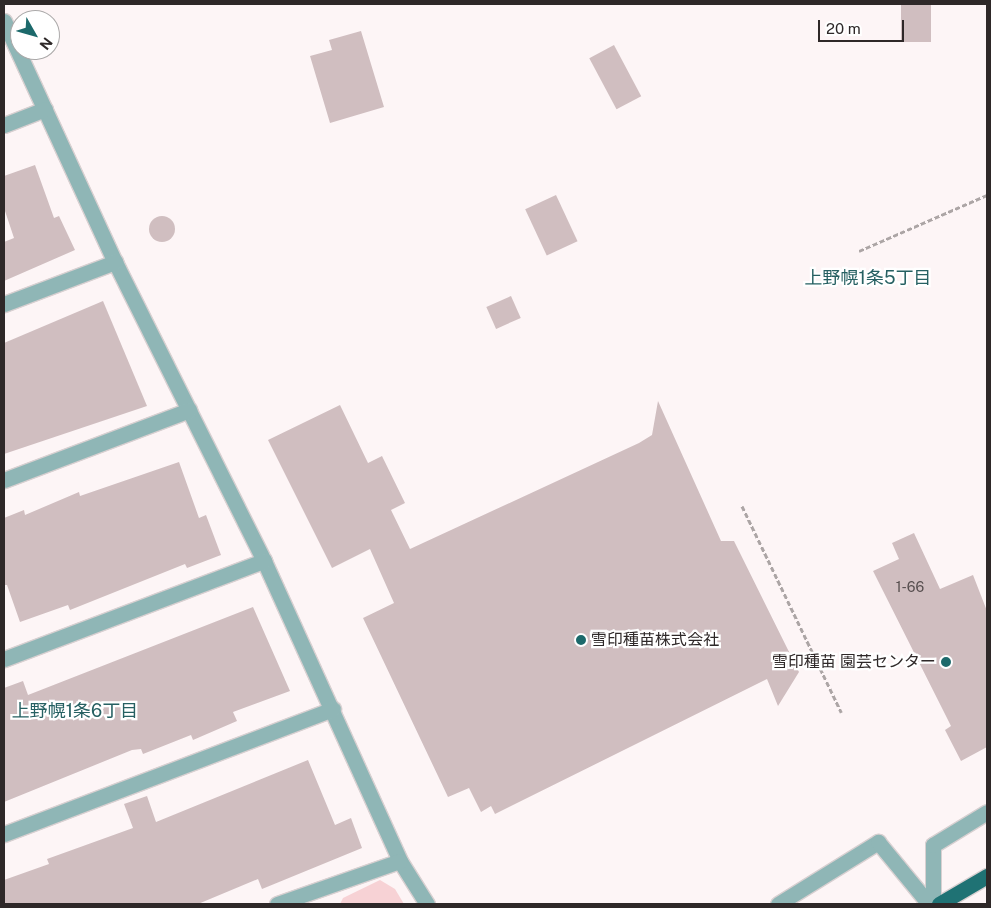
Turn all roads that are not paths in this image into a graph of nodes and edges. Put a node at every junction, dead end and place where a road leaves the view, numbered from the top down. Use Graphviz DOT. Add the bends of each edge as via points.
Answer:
graph roads {
  1 [pos="4,22"];
  2 [pos="44,109"];
  3 [pos="4,124"];
  4 [pos="115,262"];
  5 [pos="4,304"];
  6 [pos="189,410"];
  7 [pos="4,480"];
  8 [pos="264,561"];
  9 [pos="4,659"];
  10 [pos="334,709"];
  11 [pos="987,812"];
  12 [pos="4,834"];
  13 [pos="400,861"];
  14 [pos="987,876"];
  15 [pos="310,898"];
  16 [pos="277,904"];
  17 [pos="427,904"];
  18 [pos="778,904"];
  19 [pos="931,904"];
  20 [pos="939,904"];
  1 -- 2 [label="street"];
  2 -- 3 [label="street"];
  2 -- 4 [label="street"];
  4 -- 5 [label="street"];
  4 -- 6 [label="street"];
  6 -- 7 [label="street"];
  6 -- 8 [label="street"];
  8 -- 9 [label="street"];
  8 -- 10 [label="street"];
  10 -- 12 [label="street"];
  10 -- 13 [label="street"];
  11 -- 19 [label="street" via="932,845"];
  13 -- 15 [label="street"];
  13 -- 17 [label="street"];
  14 -- 20 [label="highway"];
  15 -- 16 [label="street"];
  18 -- 19 [label="street" via="878,842"];
}
